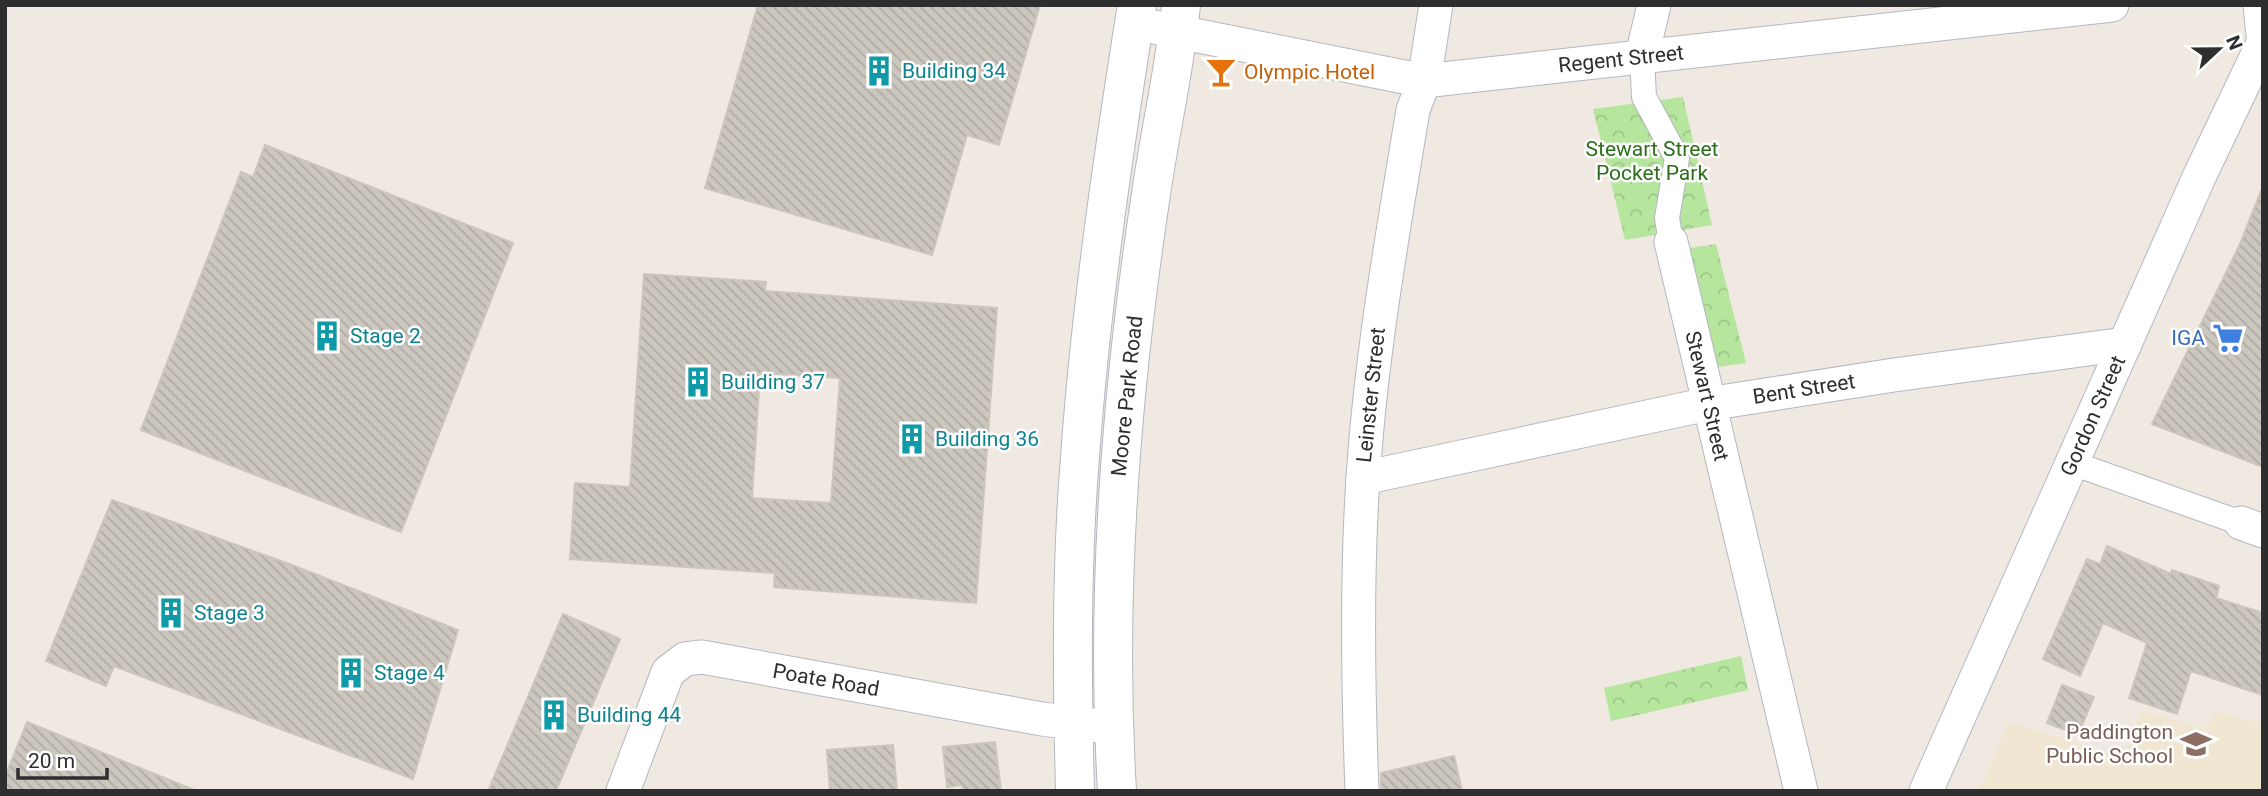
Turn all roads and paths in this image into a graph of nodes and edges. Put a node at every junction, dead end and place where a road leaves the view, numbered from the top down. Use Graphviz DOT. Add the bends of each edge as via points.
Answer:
graph roads {
  1 [pos="1436,5"];
  2 [pos="1654,5"];
  3 [pos="2112,5"];
  4 [pos="2260,5"];
  5 [pos="1135,14"];
  6 [pos="1180,19"];
  7 [pos="2263,35"];
  8 [pos="2263,43"];
  9 [pos="1642,56"];
  10 [pos="1424,81"];
  11 [pos="1671,242"];
  12 [pos="2125,344"];
  13 [pos="1708,404"];
  14 [pos="2072,463"];
  15 [pos="1363,478"];
  16 [pos="2252,527"];
  17 [pos="1073,723"];
  18 [pos="1113,728"];
  19 [pos="623,791"];
  20 [pos="1075,791"];
  21 [pos="1117,791"];
  22 [pos="1363,791"];
  23 [pos="1801,791"];
  24 [pos="1926,791"];
  1 -- 10 [label="street, Leinster Street"];
  2 -- 9 [label="street, Stewart Street"];
  3 -- 9 [label="street, Regent Street"];
  4 -- 7 [label="street"];
  5 -- 6 [label="street, Regent Street"];
  5 -- 17 [label="main road, Moore Park Road" via="1098,268 1080,458 1073,586"];
  6 -- 10 [label="street, Regent Street"];
  6 -- 18 [label="main road, Moore Park Road" via="1151,192 1120,446"];
  8 -- 12 [label="street, Gordon Street"];
  9 -- 10 [label="street, Regent Street"];
  9 -- 11 [label="street, Stewart Street" via="1644,97 1677,158 1667,218"];
  10 -- 15 [label="street, Leinster Street" via="1413,110 1379,311"];
  11 -- 13 [label="street, Stewart Street"];
  12 -- 13 [label="street, Bent Street"];
  12 -- 14 [label="street, Gordon Street"];
  13 -- 15 [label="street, Bent Street"];
  13 -- 23 [label="street, Stewart Street"];
  14 -- 16 [label="street"];
  14 -- 24 [label="street, Gordon Street"];
  15 -- 22 [label="street, Leinster Street" via="1357,664"];
  17 -- 18 [label="street, Poate Road"];
  17 -- 19 [label="street, Poate Road" via="702,657 685,659 668,672"];
  17 -- 20 [label="main road, Moore Park Road"];
  18 -- 21 [label="main road, Moore Park Road"];
}
